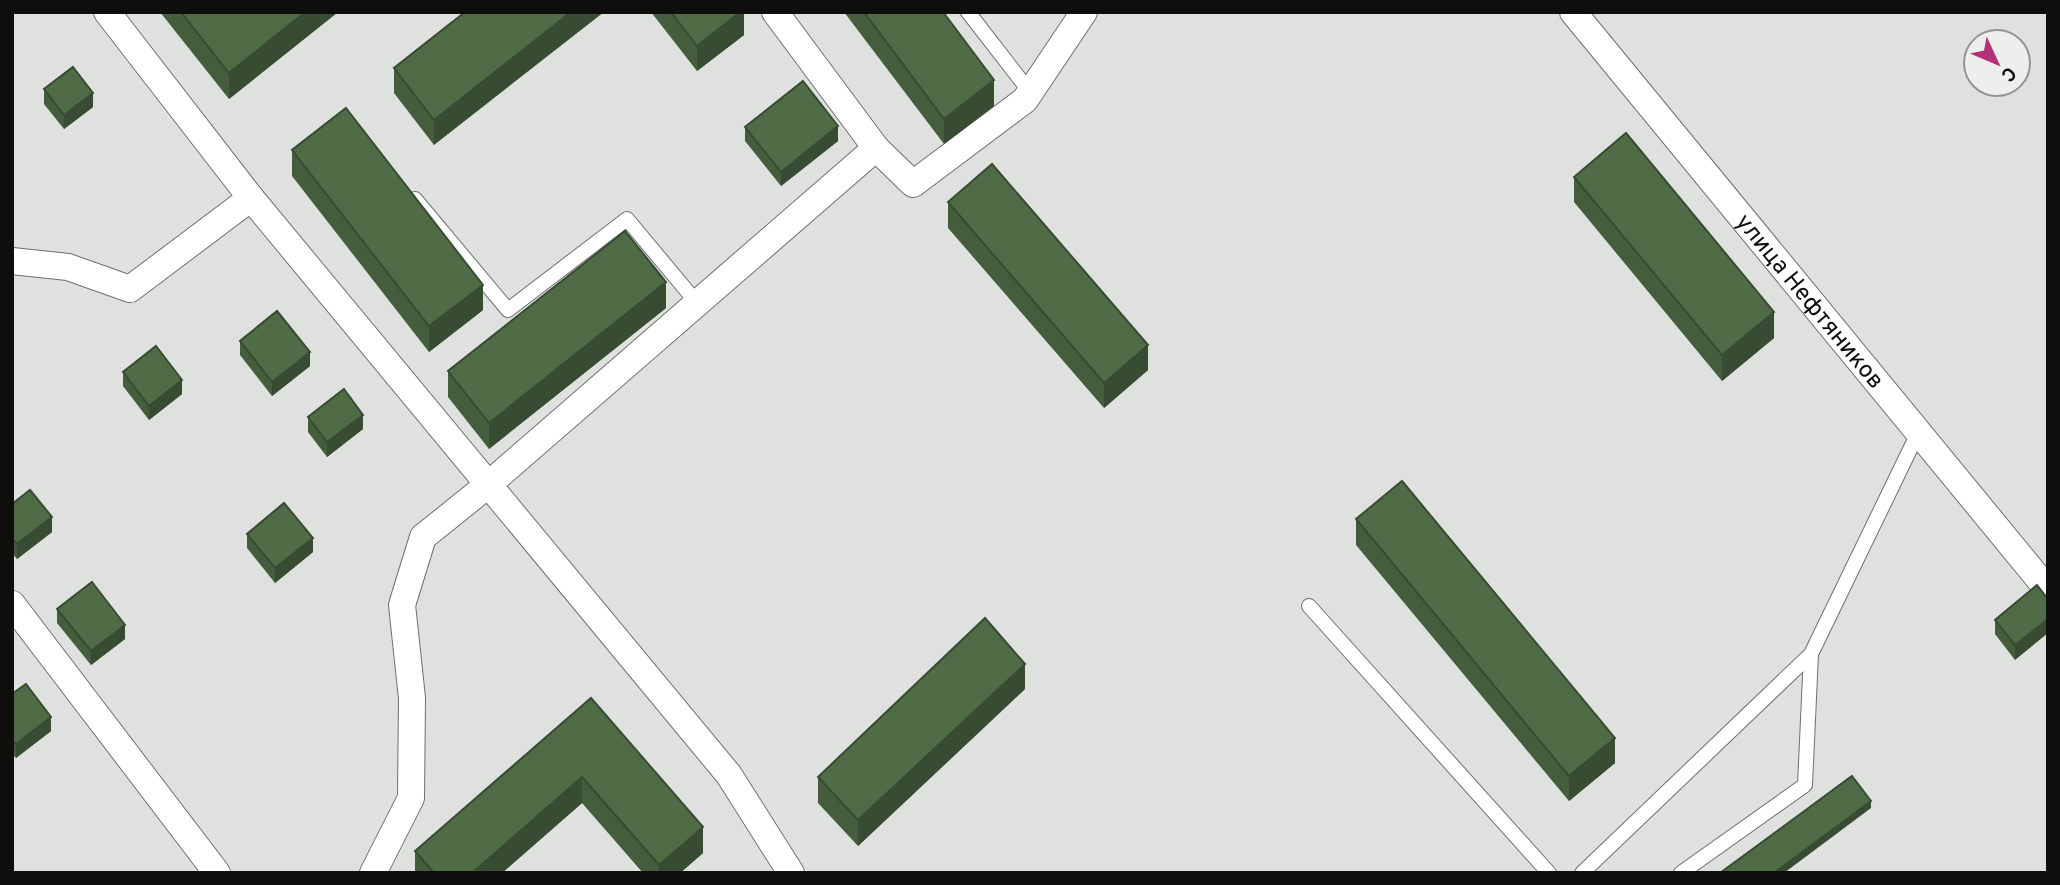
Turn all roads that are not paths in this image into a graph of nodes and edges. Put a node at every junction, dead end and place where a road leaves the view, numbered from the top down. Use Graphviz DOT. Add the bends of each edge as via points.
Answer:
graph roads {
  1 [pos="107,12"];
  2 [pos="775,12"];
  3 [pos="968,12"];
  4 [pos="1084,12"];
  5 [pos="1573,12"];
  6 [pos="1030,92"];
  7 [pos="876,148"];
  8 [pos="410,192"];
  9 [pos="251,198"];
  10 [pos="12,261"];
  11 [pos="697,303"];
  12 [pos="1918,433"];
  13 [pos="489,484"];
  14 [pos="2048,590"];
  15 [pos="12,604"];
  16 [pos="1309,606"];
  17 [pos="1811,654"];
  18 [pos="217,873"];
  19 [pos="373,873"];
  20 [pos="791,873"];
  21 [pos="1549,873"];
  22 [pos="1582,873"];
  23 [pos="1682,873"];
  1 -- 9 [label="street"];
  2 -- 7 [label="street"];
  3 -- 6 [label="lane"];
  4 -- 6 [label="street"];
  5 -- 12 [label="street, улица Нефтяников"];
  6 -- 7 [label="street" via="913,184"];
  7 -- 11 [label="street"];
  8 -- 11 [label="lane" via="508,310 627,219"];
  9 -- 10 [label="street" via="130,289 68,267"];
  9 -- 13 [label="street"];
  11 -- 13 [label="street"];
  12 -- 14 [label="street, улица Нефтяников"];
  12 -- 17 [label="lane"];
  13 -- 19 [label="street" via="424,537 402,606 412,698 411,798"];
  13 -- 20 [label="street" via="729,775"];
  15 -- 18 [label="street"];
  16 -- 21 [label="lane"];
  17 -- 22 [label="lane"];
  17 -- 23 [label="lane" via="1805,785"];
}
